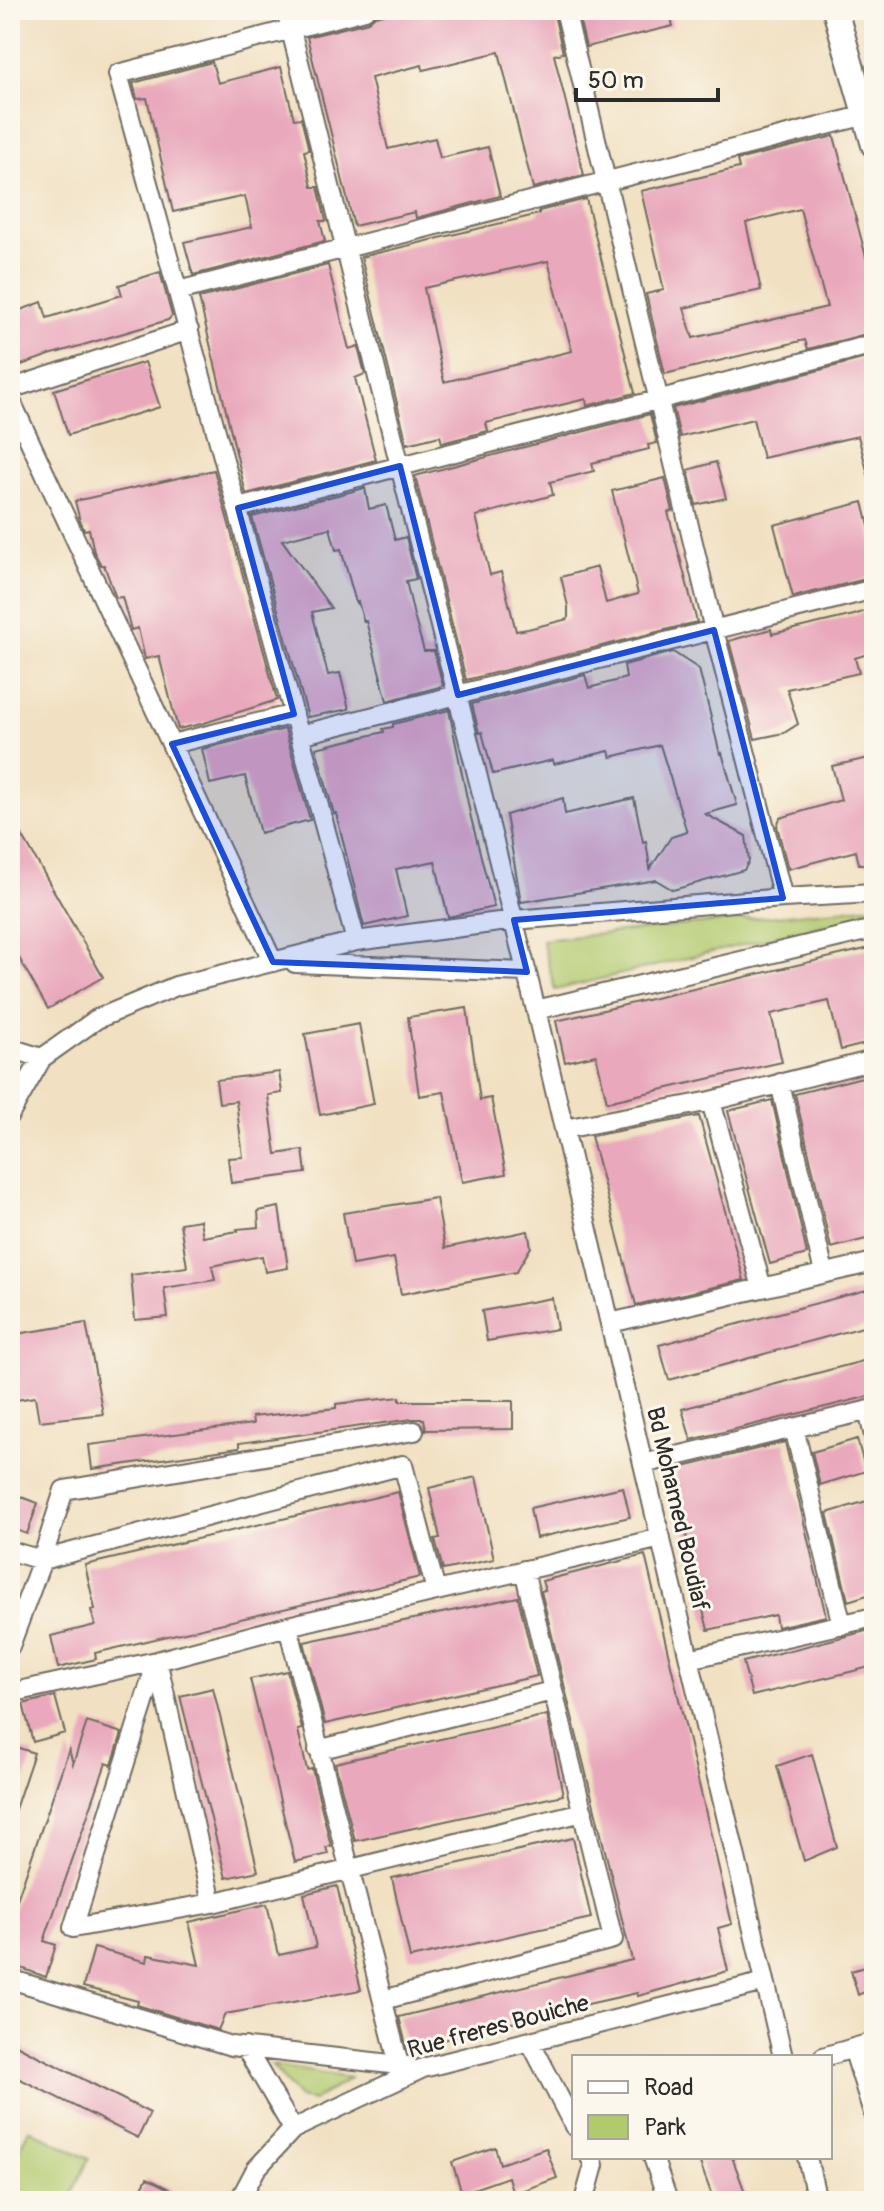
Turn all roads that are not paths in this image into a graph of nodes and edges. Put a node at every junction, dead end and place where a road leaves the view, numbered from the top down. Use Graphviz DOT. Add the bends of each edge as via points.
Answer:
graph roads {
  1 [pos="286,10"];
  2 [pos="365,10"];
  3 [pos="565,10"];
  4 [pos="835,10"];
  5 [pos="291,29"];
  6 [pos="870,114"];
  7 [pos="874,145"];
  8 [pos="606,180"];
  9 [pos="345,247"];
  10 [pos="178,291"];
  11 [pos="189,330"];
  12 [pos="874,344"];
  13 [pos="10,389"];
  14 [pos="10,399"];
  15 [pos="658,399"];
  16 [pos="400,466"];
  17 [pos="238,508"];
  18 [pos="874,589"];
  19 [pos="714,630"];
  20 [pos="458,695"];
  21 [pos="294,714"];
  22 [pos="300,735"];
  23 [pos="172,744"];
  24 [pos="874,893"];
  25 [pos="783,898"];
  26 [pos="514,920"];
  27 [pos="874,929"];
  28 [pos="356,941"];
  29 [pos="273,962"];
  30 [pos="527,972"];
  31 [pos="536,1010"];
  32 [pos="10,1048"];
  33 [pos="42,1058"];
  34 [pos="874,1060"];
  35 [pos="18,1082"];
  36 [pos="780,1083"];
  37 [pos="711,1101"];
  38 [pos="10,1114"];
  39 [pos="564,1129"];
  40 [pos="874,1262"];
  41 [pos="824,1273"];
  42 [pos="762,1288"];
  43 [pos="610,1323"];
  44 [pos="871,1410"];
  45 [pos="794,1428"];
  46 [pos="414,1431"];
  47 [pos="874,1436"];
  48 [pos="643,1464"];
  49 [pos="661,1538"];
  50 [pos="10,1551"];
  51 [pos="42,1560"];
  52 [pos="524,1570"];
  53 [pos="436,1591"];
  54 [pos="874,1617"];
  55 [pos="842,1625"];
  56 [pos="288,1626"];
  57 [pos="10,1646"];
  58 [pos="689,1659"];
  59 [pos="157,1661"];
  60 [pos="552,1691"];
  61 [pos="10,1693"];
  62 [pos="318,1750"];
  63 [pos="583,1812"];
  64 [pos="350,1870"];
  65 [pos="212,1903"];
  66 [pos="10,1979"];
  67 [pos="765,1982"];
  68 [pos="383,2000"];
  69 [pos="530,2041"];
  70 [pos="874,2042"];
  71 [pos="245,2047"];
  72 [pos="853,2048"];
  73 [pos="783,2055"];
  74 [pos="830,2055"];
  75 [pos="399,2065"];
  76 [pos="423,2068"];
  77 [pos="874,2116"];
  78 [pos="572,2122"];
  79 [pos="293,2129"];
  80 [pos="591,2159"];
  81 [pos="654,2159"];
  82 [pos="807,2159"];
  83 [pos="239,2201"];
  84 [pos="584,2201"];
  85 [pos="668,2201"];
  86 [pos="817,2201"];
  1 -- 5 [label="street, Bd Mohamed Boudiaf"];
  2 -- 5 [label="street"];
  3 -- 8 [label="street"];
  4 -- 6 [label="main road"];
  5 -- 9 [label="street, Bd Mohamed Boudiaf"];
  5 -- 10 [label="street" via="118,74"];
  6 -- 7 [label="main road"];
  6 -- 8 [label="street"];
  8 -- 9 [label="street"];
  8 -- 15 [label="street"];
  9 -- 10 [label="street"];
  9 -- 16 [label="street, Bd Mohamed Boudiaf"];
  10 -- 11 [label="street"];
  11 -- 13 [label="street"];
  11 -- 17 [label="street"];
  12 -- 15 [label="street"];
  14 -- 23 [label="street"];
  15 -- 16 [label="street"];
  15 -- 19 [label="street"];
  16 -- 17 [label="street"];
  16 -- 20 [label="street, Bd Mohamed Boudiaf"];
  17 -- 21 [label="street"];
  18 -- 19 [label="street"];
  19 -- 20 [label="street"];
  19 -- 25 [label="street"];
  20 -- 22 [label="street"];
  20 -- 26 [label="street, Bd Mohamed Boudiaf"];
  21 -- 22 [label="street"];
  21 -- 23 [label="street"];
  22 -- 28 [label="street"];
  23 -- 29 [label="street"];
  24 -- 25 [label="street"];
  25 -- 26 [label="street"];
  26 -- 28 [label="street"];
  26 -- 30 [label="street, Bd Mohamed Boudiaf"];
  27 -- 31 [label="street"];
  28 -- 29 [label="street"];
  29 -- 30 [label="street"];
  29 -- 33 [label="street" via="176,986 97,1019"];
  30 -- 31 [label="street, Bd Mohamed Boudiaf"];
  31 -- 39 [label="street, Bd Mohamed Boudiaf"];
  32 -- 33 [label="street"];
  33 -- 35 [label="street"];
  34 -- 36 [label="street"];
  35 -- 38 [label="street"];
  36 -- 37 [label="street"];
  36 -- 41 [label="street"];
  37 -- 39 [label="street"];
  37 -- 42 [label="street"];
  39 -- 43 [label="street, Bd Mohamed Boudiaf"];
  40 -- 41 [label="street"];
  41 -- 42 [label="street"];
  42 -- 43 [label="street"];
  43 -- 48 [label="street, Bd Mohamed Boudiaf"];
  44 -- 45 [label="street"];
  44 -- 47 [label="street"];
  45 -- 48 [label="street"];
  45 -- 55 [label="street"];
  46 -- 51 [label="street" via="64,1490"];
  48 -- 49 [label="street, Bd Mohamed Boudiaf"];
  49 -- 52 [label="street"];
  49 -- 58 [label="street, Bd Mohamed Boudiaf"];
  50 -- 51 [label="street"];
  51 -- 53 [label="street" via="403,1465"];
  51 -- 57 [label="street"];
  52 -- 53 [label="street"];
  52 -- 60 [label="street"];
  53 -- 56 [label="street"];
  54 -- 55 [label="street"];
  55 -- 58 [label="street"];
  56 -- 59 [label="street"];
  56 -- 62 [label="street"];
  58 -- 67 [label="street, Bd Mohamed Boudiaf"];
  59 -- 61 [label="street"];
  59 -- 65 [label="street"];
  59 -- 65 [label="street" via="73,1928"];
  60 -- 62 [label="street"];
  60 -- 63 [label="street"];
  62 -- 64 [label="street"];
  63 -- 64 [label="street"];
  63 -- 68 [label="street" via="613,1939"];
  64 -- 65 [label="street"];
  64 -- 68 [label="street"];
  66 -- 71 [label="street"];
  67 -- 69 [label="street, Rue freres Bouiche"];
  67 -- 73 [label="street, Bd Mohamed Boudiaf"];
  68 -- 75 [label="street"];
  69 -- 76 [label="street, Rue freres Bouiche"];
  69 -- 78 [label="street"];
  70 -- 72 [label="street"];
  71 -- 75 [label="street"];
  71 -- 79 [label="street"];
  72 -- 74 [label="street"];
  72 -- 77 [label="street"];
  75 -- 76 [label="street"];
  76 -- 79 [label="street, Rue freres Bouiche"];
  79 -- 83 [label="street, Rue freres Bouiche" via="256,2169"];
  80 -- 84 [label="street"];
  81 -- 85 [label="street"];
  82 -- 86 [label="street"];
}
